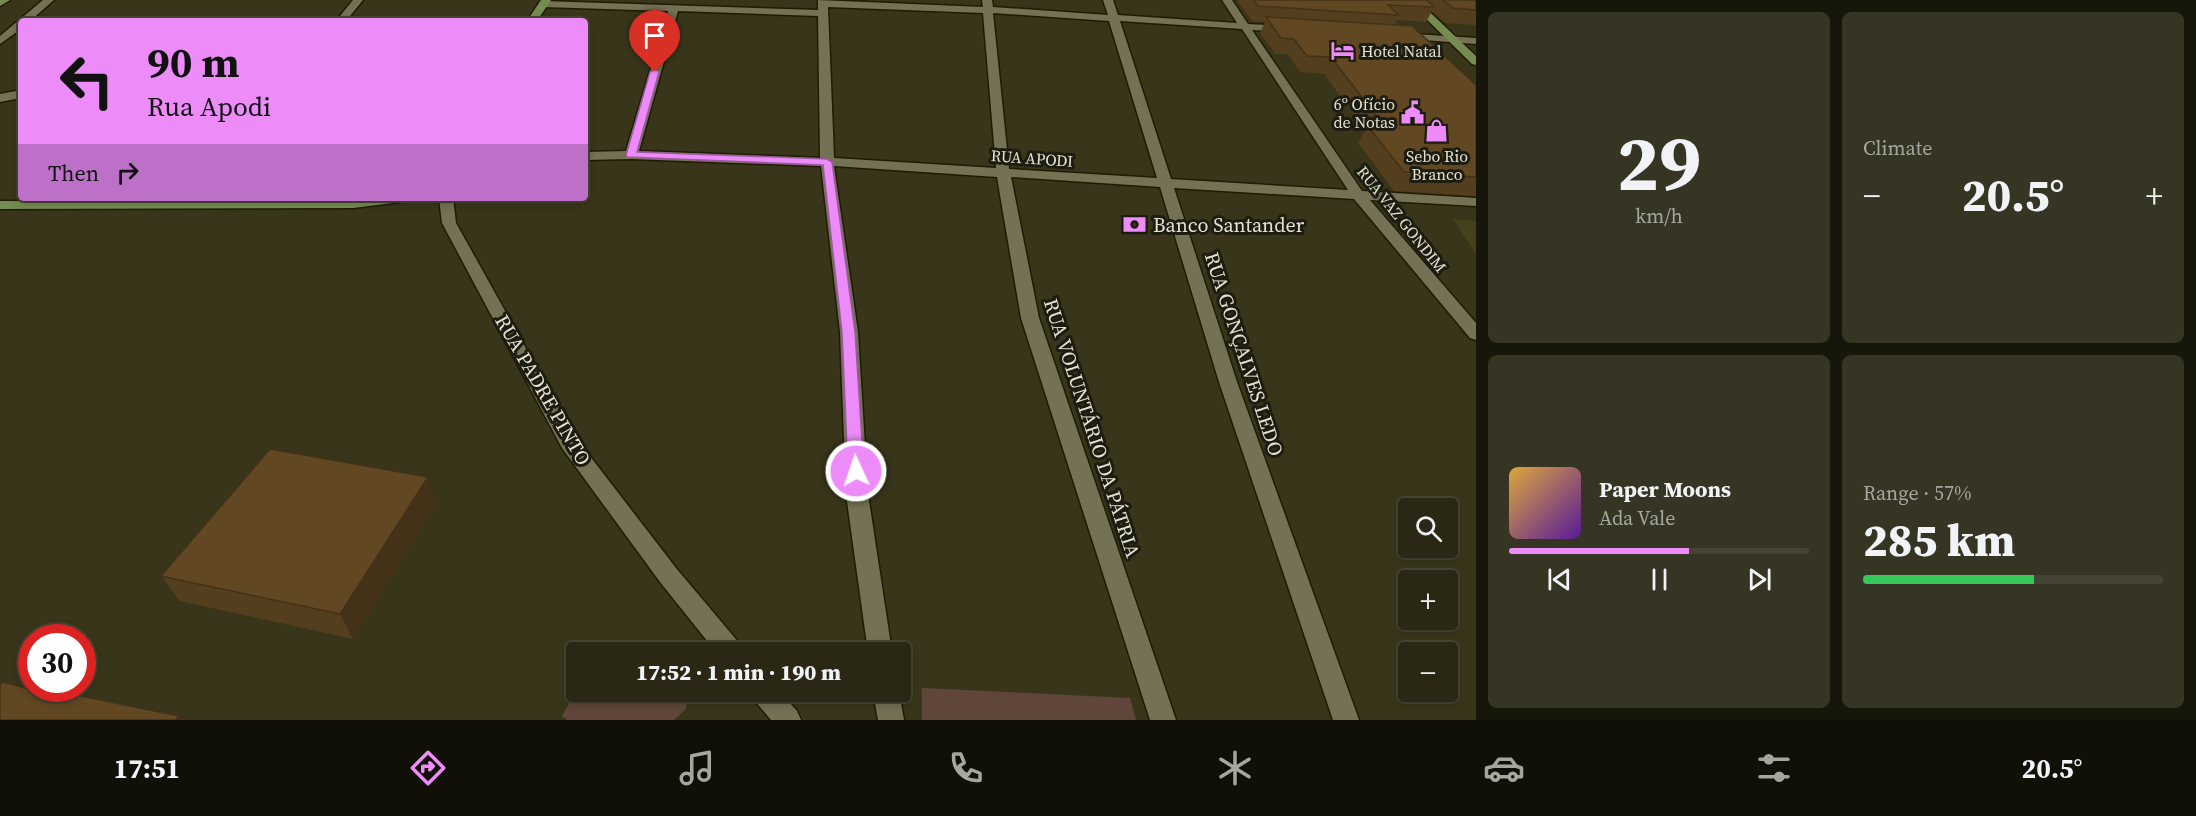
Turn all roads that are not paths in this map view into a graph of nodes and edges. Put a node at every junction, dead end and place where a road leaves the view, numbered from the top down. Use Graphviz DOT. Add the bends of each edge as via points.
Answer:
graph roads {
  1 [pos="5,0"];
  2 [pos="49,0"];
  3 [pos="358,0"];
  4 [pos="1108,0"];
  5 [pos="1227,0"];
  6 [pos="1412,0"];
  7 [pos="544,2"];
  8 [pos="0,3"];
  9 [pos="988,5"];
  10 [pos="823,6"];
  11 [pos="673,10"];
  12 [pos="24,18"];
  13 [pos="343,18"];
  14 [pos="534,18"];
  15 [pos="1114,19"];
  16 [pos="18,24"];
  17 [pos="1244,27"];
  18 [pos="1291,30"];
  19 [pos="1385,36"];
  20 [pos="0,40"];
  21 [pos="1453,40"];
  22 [pos="1476,42"];
  23 [pos="1476,62"];
  24 [pos="18,95"];
  25 [pos="0,98"];
  26 [pos="631,155"];
  27 [pos="588,156"];
  28 [pos="827,162"];
  29 [pos="1003,173"];
  30 [pos="1165,183"];
  31 [pos="1358,195"];
  32 [pos="377,201"];
  33 [pos="446,201"];
  34 [pos="216,202"];
  35 [pos="1476,202"];
  36 [pos="0,205"];
  37 [pos="1476,334"];
  38 [pos="723,642"];
  39 [pos="879,642"];
  40 [pos="773,702"];
  41 [pos="888,702"];
  42 [pos="788,720"];
  43 [pos="891,720"];
  44 [pos="1163,720"];
  45 [pos="1346,720"];
  1 -- 8 [label="main road"];
  2 -- 12 [label="street"];
  3 -- 13 [label="street"];
  4 -- 15 [label="street, RUA GONÇALVES LEDO"];
  5 -- 17 [label="street, RUA VAZ GONDIM"];
  6 -- 21 [label="main road"];
  7 -- 11 [label="street"];
  7 -- 14 [label="main road"];
  9 -- 10 [label="street"];
  9 -- 15 [label="street"];
  9 -- 29 [label="street, RUA VOLUNTÁRIO DA PÁTRIA"];
  10 -- 11 [label="street"];
  10 -- 28 [label="street"];
  11 -- 26 [label="street"];
  15 -- 17 [label="street"];
  15 -- 30 [label="street, RUA GONÇALVES LEDO"];
  16 -- 20 [label="street"];
  17 -- 18 [label="street"];
  17 -- 31 [label="street, RUA VAZ GONDIM"];
  19 -- 21 [label="street"];
  21 -- 22 [label="street"];
  21 -- 23 [label="main road"];
  24 -- 25 [label="street"];
  26 -- 27 [label="street, RUA APODI"];
  26 -- 28 [label="street, RUA APODI"];
  28 -- 29 [label="street, RUA APODI"];
  28 -- 39 [label="street" via="849,332 857,494"];
  29 -- 30 [label="street, RUA APODI"];
  29 -- 44 [label="street, RUA VOLUNTÁRIO DA PÁTRIA" via="1030,318"];
  30 -- 31 [label="street, RUA APODI"];
  30 -- 45 [label="street, RUA GONÇALVES LEDO" via="1228,382"];
  31 -- 35 [label="street, RUA APODI"];
  31 -- 37 [label="street, RUA VAZ GONDIM"];
  32 -- 34 [label="main road"];
  33 -- 38 [label="street, RUA PADRE PINTO" via="449,223 569,443"];
  34 -- 36 [label="main road"];
  40 -- 42 [label="street"];
  41 -- 43 [label="street"];
}
